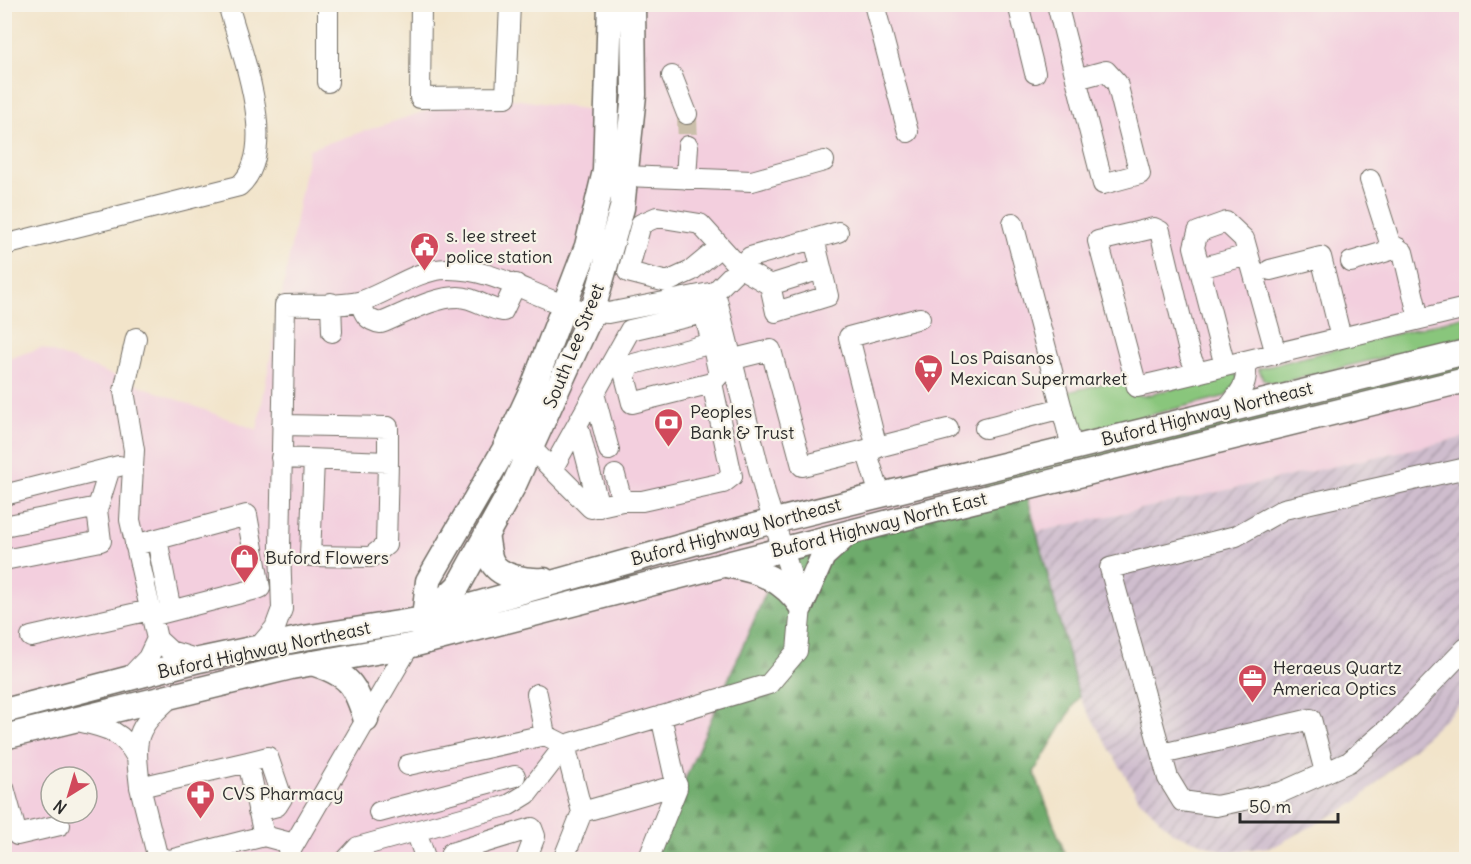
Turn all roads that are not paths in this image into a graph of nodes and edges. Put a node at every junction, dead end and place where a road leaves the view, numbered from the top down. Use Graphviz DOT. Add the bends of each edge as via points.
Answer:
graph roads {
  1 [pos="228,4"];
  2 [pos="328,4"];
  3 [pos="422,4"];
  4 [pos="510,4"];
  5 [pos="610,4"];
  6 [pos="633,4"];
  7 [pos="874,4"];
  8 [pos="1018,4"];
  9 [pos="1057,4"];
  10 [pos="1035,74"];
  11 [pos="672,76"];
  12 [pos="1076,79"];
  13 [pos="328,82"];
  14 [pos="687,114"];
  15 [pos="908,132"];
  16 [pos="688,146"];
  17 [pos="824,161"];
  18 [pos="626,176"];
  19 [pos="686,179"];
  20 [pos="1370,180"];
  21 [pos="1012,223"];
  22 [pos="838,232"];
  23 [pos="814,239"];
  24 [pos="4,245"];
  25 [pos="720,247"];
  26 [pos="1398,248"];
  27 [pos="1248,255"];
  28 [pos="1351,262"];
  29 [pos="739,267"];
  30 [pos="1200,268"];
  31 [pos="617,269"];
  32 [pos="821,269"];
  33 [pos="1270,270"];
  34 [pos="516,284"];
  35 [pos="770,285"];
  36 [pos="715,292"];
  37 [pos="360,302"];
  38 [pos="331,303"];
  39 [pos="565,305"];
  40 [pos="1467,308"];
  41 [pos="626,310"];
  42 [pos="592,313"];
  43 [pos="704,313"];
  44 [pos="920,318"];
  45 [pos="1419,320"];
  46 [pos="630,330"];
  47 [pos="332,332"];
  48 [pos="136,338"];
  49 [pos="1341,338"];
  50 [pos="711,343"];
  51 [pos="1467,352"];
  52 [pos="1276,354"];
  53 [pos="730,360"];
  54 [pos="1225,366"];
  55 [pos="1246,369"];
  56 [pos="1198,373"];
  57 [pos="1467,380"];
  58 [pos="712,383"];
  59 [pos="1278,396"];
  60 [pos="595,397"];
  61 [pos="1062,408"];
  62 [pos="1228,408"];
  63 [pos="282,425"];
  64 [pos="578,426"];
  65 [pos="985,428"];
  66 [pos="948,429"];
  67 [pos="1072,447"];
  68 [pos="531,448"];
  69 [pos="872,449"];
  70 [pos="609,450"];
  71 [pos="281,458"];
  72 [pos="314,460"];
  73 [pos="134,462"];
  74 [pos="388,462"];
  75 [pos="110,468"];
  76 [pos="553,468"];
  77 [pos="615,475"];
  78 [pos="1467,475"];
  79 [pos="4,495"];
  80 [pos="880,495"];
  81 [pos="622,501"];
  82 [pos="98,507"];
  83 [pos="598,507"];
  84 [pos="774,521"];
  85 [pos="4,526"];
  86 [pos="848,533"];
  87 [pos="486,535"];
  88 [pos="157,539"];
  89 [pos="135,545"];
  90 [pos="783,550"];
  91 [pos="4,560"];
  92 [pos="724,565"];
  93 [pos="570,577"];
  94 [pos="801,606"];
  95 [pos="282,609"];
  96 [pos="171,611"];
  97 [pos="150,613"];
  98 [pos="424,619"];
  99 [pos="31,637"];
  100 [pos="304,638"];
  101 [pos="157,639"];
  102 [pos="410,646"];
  103 [pos="258,648"];
  104 [pos="1467,648"];
  105 [pos="199,660"];
  106 [pos="302,665"];
  107 [pos="128,680"];
  108 [pos="537,694"];
  109 [pos="172,696"];
  110 [pos="4,711"];
  111 [pos="661,716"];
  112 [pos="73,720"];
  113 [pos="366,720"];
  114 [pos="545,735"];
  115 [pos="4,737"];
  116 [pos="565,745"];
  117 [pos="1161,754"];
  118 [pos="137,758"];
  119 [pos="408,765"];
  120 [pos="1325,772"];
  121 [pos="515,777"];
  122 [pos="677,785"];
  123 [pos="140,787"];
  124 [pos="4,788"];
  125 [pos="379,812"];
  126 [pos="582,812"];
  127 [pos="443,823"];
  128 [pos="60,825"];
  129 [pos="416,831"];
  130 [pos="264,836"];
  131 [pos="290,852"];
  132 [pos="452,856"];
  133 [pos="168,860"];
  134 [pos="346,860"];
  135 [pos="426,860"];
  136 [pos="526,860"];
  137 [pos="563,860"];
  138 [pos="648,860"];
  1 -- 24 [label="street" via="258,120 255,160 245,180 239,186"];
  2 -- 13 [label="street"];
  3 -- 4 [label="street" via="420,98 506,97"];
  5 -- 39 [label="main road, South Lee Street" via="605,171 587,246"];
  6 -- 18 [label="main road, South Lee Street" via="634,95"];
  7 -- 15 [label="street"];
  8 -- 10 [label="street"];
  9 -- 12 [label="street"];
  11 -- 14 [label="street"];
  12 -- 12 [label="street" via="1103,184 1140,174 1117,83 1106,71"];
  16 -- 19 [label="street"];
  17 -- 19 [label="street" via="752,181"];
  18 -- 19 [label="street"];
  18 -- 31 [label="main road, South Lee Street"];
  20 -- 26 [label="street" via="1390,243"];
  21 -- 61 [label="street"];
  22 -- 23 [label="street"];
  23 -- 29 [label="street" via="750,257"];
  23 -- 32 [label="street"];
  25 -- 29 [label="street"];
  25 -- 31 [label="street" via="692,271 667,282"];
  25 -- 31 [label="street" via="700,224 657,218 642,224"];
  26 -- 28 [label="street"];
  26 -- 45 [label="street" via="1403,252"];
  27 -- 30 [label="street"];
  27 -- 30 [label="street" via="1244,239 1226,222 1198,232 1194,247"];
  27 -- 52 [label="street"];
  29 -- 35 [label="street"];
  29 -- 36 [label="street"];
  30 -- 54 [label="street"];
  31 -- 42 [label="main road, South Lee Street"];
  32 -- 35 [label="street"];
  32 -- 35 [label="street" via="828,296 807,303 776,312"];
  33 -- 49 [label="street" via="1321,257"];
  34 -- 37 [label="street" via="483,272 445,269 407,280"];
  34 -- 37 [label="street" via="503,311 458,297 381,323 364,315"];
  34 -- 39 [label="street"];
  36 -- 41 [label="street"];
  36 -- 43 [label="street"];
  36 -- 53 [label="street"];
  37 -- 38 [label="street"];
  38 -- 47 [label="street"];
  38 -- 63 [label="street" via="285,305"];
  39 -- 42 [label="street"];
  39 -- 98 [label="main road, South Lee Street" via="504,450 428,581"];
  40 -- 45 [label="street"];
  41 -- 42 [label="street"];
  41 -- 46 [label="street"];
  42 -- 68 [label="main road, South Lee Street"];
  43 -- 46 [label="street"];
  43 -- 50 [label="street"];
  44 -- 69 [label="street" via="849,337"];
  45 -- 49 [label="street"];
  46 -- 60 [label="street"];
  48 -- 73 [label="street" via="124,391"];
  49 -- 52 [label="street"];
  50 -- 58 [label="street" via="719,375"];
  50 -- 58 [label="street" via="630,365 625,376 632,403"];
  51 -- 59 [label="main road, Buford Highway Northeast"];
  52 -- 55 [label="street"];
  53 -- 69 [label="street" via="771,350 802,466"];
  53 -- 84 [label="street"];
  54 -- 55 [label="street"];
  54 -- 56 [label="street"];
  55 -- 59 [label="street" via="1259,387"];
  55 -- 62 [label="street" via="1242,390"];
  56 -- 56 [label="street" via="1137,387 1098,241 1154,228 1160,231 1190,356"];
  57 -- 86 [label="main road, Buford Highway North East"];
  58 -- 81 [label="street" via="732,476 723,483 642,501"];
  59 -- 62 [label="main road, Buford Highway Northeast"];
  60 -- 64 [label="street"];
  60 -- 70 [label="street"];
  61 -- 65 [label="street"];
  61 -- 67 [label="street"];
  62 -- 67 [label="main road, Buford Highway Northeast"];
  63 -- 71 [label="street"];
  63 -- 74 [label="street" via="388,427"];
  64 -- 76 [label="street"];
  64 -- 83 [label="street"];
  66 -- 69 [label="street"];
  67 -- 80 [label="main road, Buford Highway Northeast"];
  68 -- 76 [label="street"];
  68 -- 87 [label="main road, South Lee Street"];
  69 -- 80 [label="street"];
  71 -- 72 [label="street"];
  71 -- 95 [label="street"];
  72 -- 74 [label="street"];
  72 -- 74 [label="street" via="310,556 371,557 386,545"];
  73 -- 75 [label="street"];
  73 -- 89 [label="street" via="130,520"];
  75 -- 79 [label="street"];
  75 -- 82 [label="street"];
  76 -- 83 [label="street" via="584,503"];
  77 -- 81 [label="street"];
  78 -- 117 [label="street" via="1461,469 1284,509 1236,536 1110,568"];
  80 -- 84 [label="main road, Buford Highway Northeast"];
  81 -- 83 [label="street"];
  82 -- 85 [label="street"];
  82 -- 91 [label="street" via="101,541"];
  84 -- 90 [label="street"];
  84 -- 93 [label="main road, Buford Highway Northeast"];
  86 -- 90 [label="main road, Buford Highway North East"];
  86 -- 94 [label="main road" via="823,556"];
  87 -- 93 [label="main road" via="492,562 504,573 530,581"];
  87 -- 98 [label="main road, South Lee Street" via="458,586"];
  88 -- 89 [label="street"];
  88 -- 96 [label="street"];
  88 -- 96 [label="street" via="247,515 260,588"];
  89 -- 97 [label="street"];
  90 -- 92 [label="main road, Buford Highway North East"];
  90 -- 94 [label="street"];
  92 -- 94 [label="main road" via="753,569 777,581 788,588"];
  92 -- 102 [label="main road, Buford Highway North East"];
  93 -- 98 [label="main road, Buford Highway Northeast"];
  94 -- 111 [label="street" via="797,651 769,684"];
  95 -- 100 [label="street"];
  95 -- 103 [label="street" via="275,628"];
  96 -- 97 [label="street"];
  97 -- 99 [label="street"];
  97 -- 101 [label="street"];
  98 -- 100 [label="main road, Buford Highway Northeast"];
  98 -- 102 [label="main road, South Lee Street"];
  100 -- 103 [label="main road, Buford Highway Northeast"];
  101 -- 105 [label="street" via="170,651"];
  101 -- 107 [label="street" via="148,658"];
  102 -- 106 [label="main road, Buford Highway North East"];
  102 -- 113 [label="street, South Lee Street"];
  103 -- 105 [label="main road, Buford Highway Northeast"];
  104 -- 120 [label="street" via="1392,725 1349,762"];
  105 -- 107 [label="main road, Buford Highway Northeast"];
  106 -- 109 [label="main road, Buford Highway Northeast"];
  106 -- 113 [label="main road" via="328,668 347,679 357,692"];
  107 -- 110 [label="main road, Buford Highway Northeast"];
  108 -- 114 [label="street"];
  109 -- 112 [label="main road, Buford Highway Northeast"];
  109 -- 118 [label="street" via="140,729"];
  111 -- 116 [label="street"];
  111 -- 122 [label="street"];
  112 -- 115 [label="main road, Buford Highway Northeast"];
  112 -- 118 [label="street" via="111,729"];
  113 -- 131 [label="street, South Lee Street"];
  114 -- 116 [label="street"];
  114 -- 119 [label="street"];
  116 -- 126 [label="street"];
  116 -- 127 [label="street" via="527,794 509,805"];
  117 -- 120 [label="street" via="1168,778 1182,801 1216,806 1282,792"];
  117 -- 120 [label="street" via="1311,718"];
  118 -- 123 [label="street"];
  121 -- 125 [label="street"];
  122 -- 126 [label="street"];
  122 -- 138 [label="street"];
  123 -- 130 [label="street" via="248,762"];
  123 -- 133 [label="street" via="157,855"];
  124 -- 128 [label="street" via="17,835"];
  126 -- 137 [label="street"];
  127 -- 129 [label="street"];
  127 -- 132 [label="street"];
  129 -- 134 [label="street" via="358,847"];
  129 -- 135 [label="street"];
  130 -- 131 [label="street"];
  130 -- 133 [label="street"];
  132 -- 136 [label="street" via="532,828 535,836"];
}
